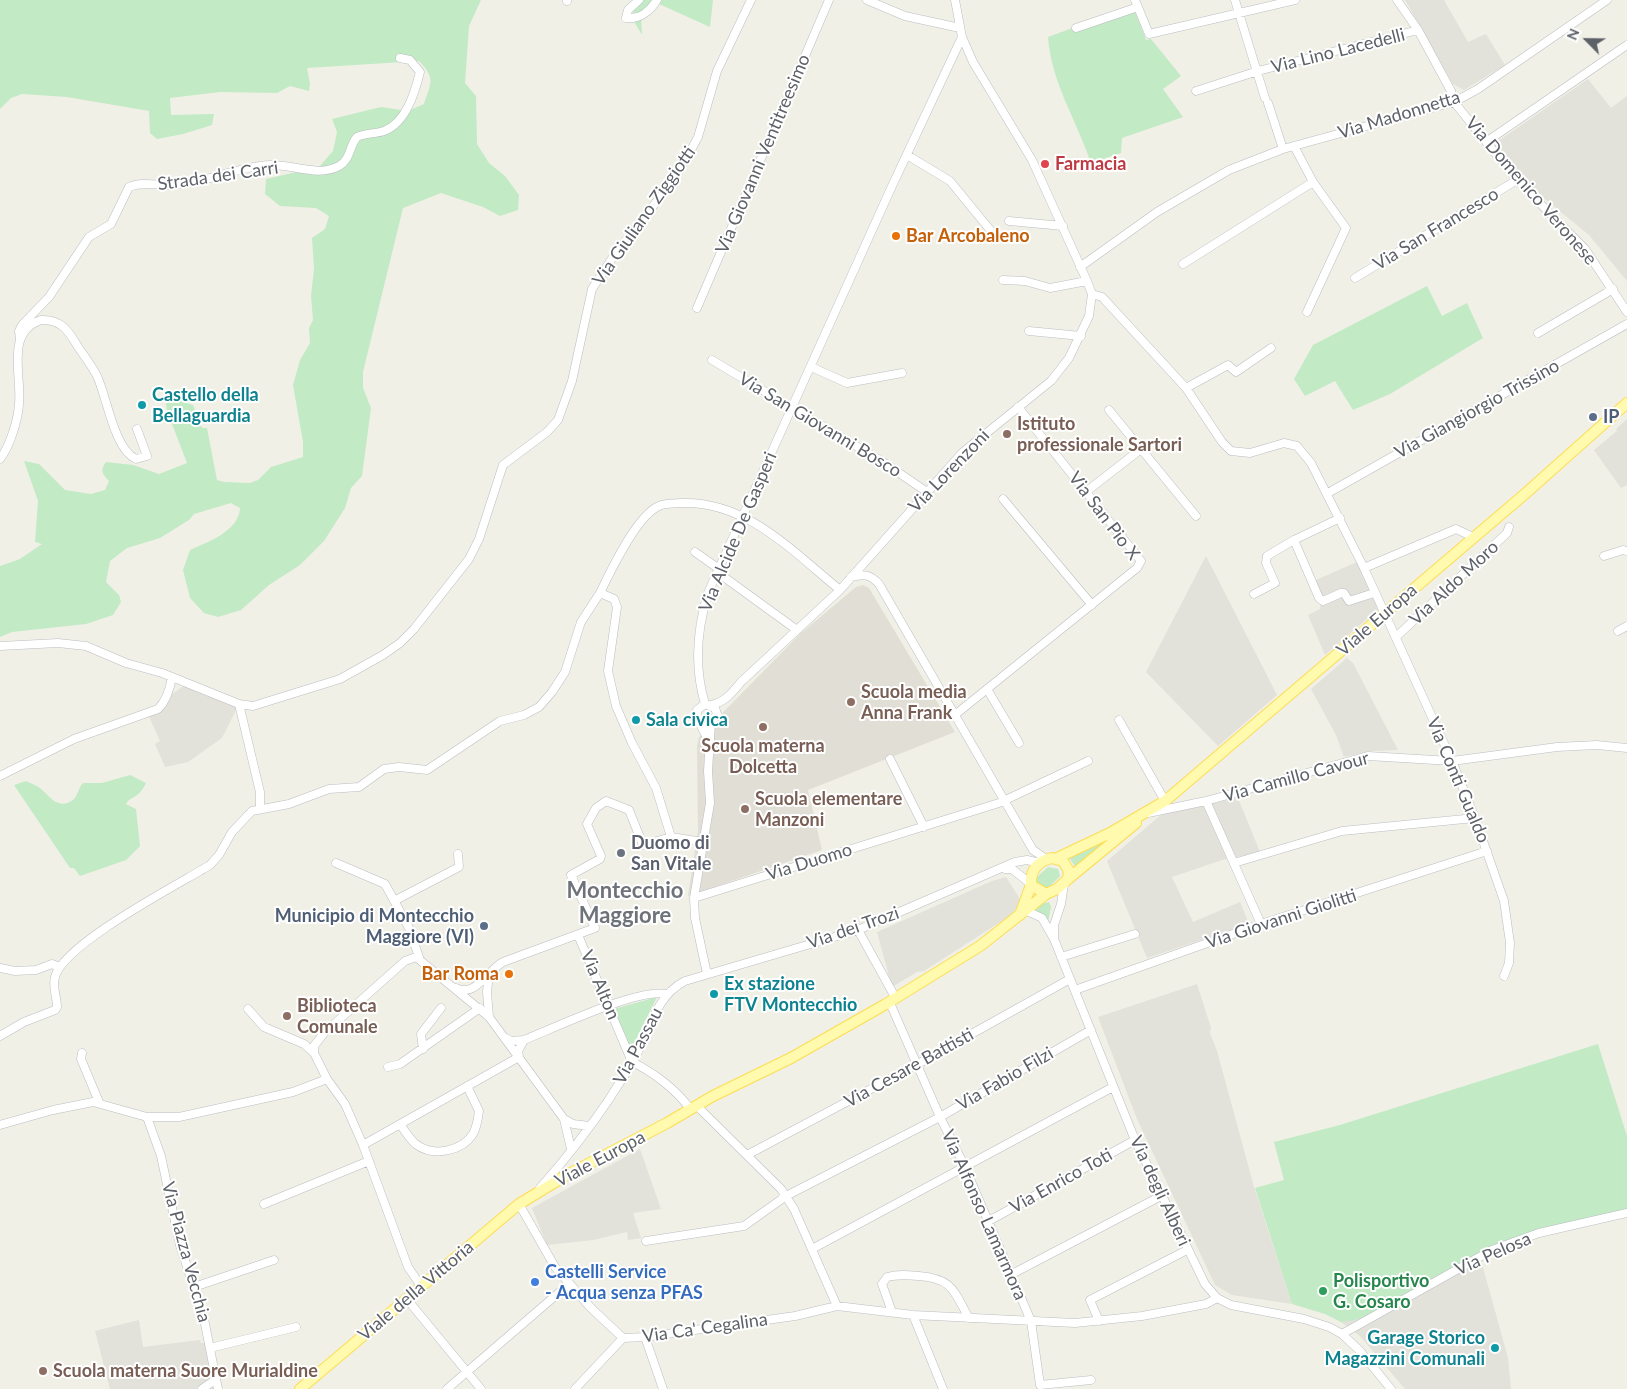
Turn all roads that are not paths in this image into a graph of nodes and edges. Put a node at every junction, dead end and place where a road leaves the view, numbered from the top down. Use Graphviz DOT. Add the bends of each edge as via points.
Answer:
graph roads {
  1 [pos="639,0"];
  2 [pos="656,0"];
  3 [pos="751,0"];
  4 [pos="829,0"];
  5 [pos="867,0"];
  6 [pos="955,0"];
  7 [pos="1235,0"];
  8 [pos="1295,0"];
  9 [pos="1397,0"];
  10 [pos="1607,0"];
  11 [pos="1136,3"];
  12 [pos="1239,11"];
  13 [pos="960,28"];
  14 [pos="1076,28"];
  15 [pos="1418,30"];
  16 [pos="962,37"];
  17 [pos="1627,45"];
  18 [pos="400,58"];
  19 [pos="1258,72"];
  20 [pos="1196,91"];
  21 [pos="1454,102"];
  22 [pos="1486,142"];
  23 [pos="1294,146"];
  24 [pos="1283,149"];
  25 [pos="907,155"];
  26 [pos="1517,180"];
  27 [pos="1313,182"];
  28 [pos="1009,222"];
  29 [pos="1063,226"];
  30 [pos="991,231"];
  31 [pos="1183,264"];
  32 [pos="1080,267"];
  33 [pos="1355,278"];
  34 [pos="1003,280"];
  35 [pos="1088,281"];
  36 [pos="1613,289"];
  37 [pos="1092,294"];
  38 [pos="697,308"];
  39 [pos="1307,312"];
  40 [pos="1627,312"];
  41 [pos="1627,324"];
  42 [pos="1029,331"];
  43 [pos="1538,333"];
  44 [pos="1081,336"];
  45 [pos="20,340"];
  46 [pos="1271,348"];
  47 [pos="712,360"];
  48 [pos="811,367"];
  49 [pos="902,373"];
  50 [pos="1186,388"];
  51 [pos="1627,403"];
  52 [pos="1018,406"];
  53 [pos="792,407"];
  54 [pos="1627,408"];
  55 [pos="1109,410"];
  56 [pos="1606,423"];
  57 [pos="137,429"];
  58 [pos="1140,449"];
  59 [pos="0,459"];
  60 [pos="1087,491"];
  61 [pos="927,492"];
  62 [pos="1328,493"];
  63 [pos="1003,500"];
  64 [pos="743,516"];
  65 [pos="1196,516"];
  66 [pos="1340,518"];
  67 [pos="1509,527"];
  68 [pos="1473,537"];
  69 [pos="1294,540"];
  70 [pos="874,551"];
  71 [pos="1627,551"];
  72 [pos="695,552"];
  73 [pos="1604,556"];
  74 [pos="1364,568"];
  75 [pos="718,571"];
  76 [pos="872,576"];
  77 [pos="852,577"];
  78 [pos="840,590"];
  79 [pos="600,593"];
  80 [pos="1374,593"];
  81 [pos="1254,594"];
  82 [pos="1092,605"];
  83 [pos="1384,615"];
  84 [pos="1627,626"];
  85 [pos="797,630"];
  86 [pos="1618,631"];
  87 [pos="1396,637"];
  88 [pos="0,646"];
  89 [pos="172,677"];
  90 [pos="987,689"];
  91 [pos="239,704"];
  92 [pos="708,704"];
  93 [pos="956,714"];
  94 [pos="1119,720"];
  95 [pos="700,721"];
  96 [pos="712,723"];
  97 [pos="1019,743"];
  98 [pos="709,744"];
  99 [pos="1627,748"];
  100 [pos="890,759"];
  101 [pos="1452,760"];
  102 [pos="1088,761"];
  103 [pos="0,776"];
  104 [pos="1005,800"];
  105 [pos="1165,800"];
  106 [pos="1206,801"];
  107 [pos="260,808"];
  108 [pos="1146,814"];
  109 [pos="1475,818"];
  110 [pos="924,826"];
  111 [pos="671,837"];
  112 [pos="703,842"];
  113 [pos="1487,851"];
  114 [pos="458,854"];
  115 [pos="1057,858"];
  116 [pos="1043,861"];
  117 [pos="336,863"];
  118 [pos="1234,863"];
  119 [pos="996,872"];
  120 [pos="1066,881"];
  121 [pos="1031,884"];
  122 [pos="1048,894"];
  123 [pos="694,898"];
  124 [pos="394,901"];
  125 [pos="1059,911"];
  126 [pos="1023,913"];
  127 [pos="1261,924"];
  128 [pos="858,930"];
  129 [pos="1135,934"];
  130 [pos="578,935"];
  131 [pos="1054,939"];
  132 [pos="1061,957"];
  133 [pos="420,960"];
  134 [pos="0,968"];
  135 [pos="59,968"];
  136 [pos="489,973"];
  137 [pos="707,974"];
  138 [pos="1504,976"];
  139 [pos="1070,979"];
  140 [pos="456,988"];
  141 [pos="1075,990"];
  142 [pos="666,994"];
  143 [pos="893,1000"];
  144 [pos="609,1006"];
  145 [pos="442,1008"];
  146 [pos="480,1008"];
  147 [pos="248,1009"];
  148 [pos="489,1016"];
  149 [pos="1091,1030"];
  150 [pos="0,1036"];
  151 [pos="506,1038"];
  152 [pos="524,1040"];
  153 [pos="422,1049"];
  154 [pos="82,1053"];
  155 [pos="314,1053"];
  156 [pos="519,1057"];
  157 [pos="632,1062"];
  158 [pos="916,1065"];
  159 [pos="388,1067"];
  160 [pos="327,1078"];
  161 [pos="467,1086"];
  162 [pos="1113,1087"];
  163 [pos="99,1102"];
  164 [pos="696,1109"];
  165 [pos="147,1117"];
  166 [pos="940,1117"];
  167 [pos="564,1119"];
  168 [pos="400,1124"];
  169 [pos="0,1125"];
  170 [pos="589,1126"];
  171 [pos="1135,1140"];
  172 [pos="363,1145"];
  173 [pos="571,1149"];
  174 [pos="748,1155"];
  175 [pos="369,1161"];
  176 [pos="964,1165"];
  177 [pos="534,1195"];
  178 [pos="786,1196"];
  179 [pos="1161,1196"];
  180 [pos="264,1204"];
  181 [pos="519,1204"];
  182 [pos="1627,1213"];
  183 [pos="987,1222"];
  184 [pos="646,1241"];
  185 [pos="812,1249"];
  186 [pos="1188,1250"];
  187 [pos="274,1260"];
  188 [pos="1012,1274"];
  189 [pos="569,1284"];
  190 [pos="421,1286"];
  191 [pos="194,1287"];
  192 [pos="406,1298"];
  193 [pos="1218,1298"];
  194 [pos="837,1306"];
  195 [pos="892,1312"];
  196 [pos="913,1315"];
  197 [pos="969,1318"];
  198 [pos="1031,1321"];
  199 [pos="1098,1321"];
  200 [pos="296,1327"];
  201 [pos="1342,1334"];
  202 [pos="645,1337"];
  203 [pos="623,1338"];
  204 [pos="210,1348"];
  205 [pos="467,1372"];
  206 [pos="215,1380"];
  207 [pos="1091,1380"];
  208 [pos="202,1389"];
  209 [pos="218,1389"];
  210 [pos="300,1389"];
  211 [pos="447,1389"];
  212 [pos="481,1389"];
  213 [pos="575,1389"];
  214 [pos="663,1389"];
  215 [pos="943,1389"];
  216 [pos="1391,1389"];
  1 -- 2 [label="street" via="628,10 626,18 645,13"];
  3 -- 91 [label="street, Via Giuliano Ziggiotti" via="717,71 698,137 689,154 592,289 572,381 558,420 503,465 480,539 469,559 414,629 383,655 340,679 253,706"];
  4 -- 38 [label="street, Via Giovanni Ventitreesimo"];
  5 -- 13 [label="street" via="905,16"];
  6 -- 13 [label="street"];
  7 -- 12 [label="street, Via Lino Lacedelli"];
  8 -- 12 [label="street"];
  9 -- 15 [label="street, Via Domenico Veronese"];
  10 -- 21 [label="street, Via Madonnetta"];
  11 -- 12 [label="street" via="1149,34"];
  11 -- 14 [label="street"];
  12 -- 19 [label="street, Via Lino Lacedelli"];
  13 -- 16 [label="street"];
  15 -- 19 [label="street, Via Lino Lacedelli"];
  15 -- 21 [label="street, Via Domenico Veronese"];
  16 -- 25 [label="street, Via Alcide De Gasperi"];
  16 -- 29 [label="street" via="990,94 1032,160"];
  17 -- 22 [label="street"];
  18 -- 45 [label="street, Strada dei Carri" via="410,60 420,72 405,111 387,129 357,137 347,159 336,167 321,171 268,166 188,183 129,188 111,224 89,237 49,297 22,325"];
  19 -- 20 [label="street, Via Lino Lacedelli"];
  19 -- 24 [label="street, Via Lino Lacedelli"];
  21 -- 22 [label="street, Via Domenico Veronese"];
  21 -- 23 [label="street, Via Madonnetta"];
  22 -- 26 [label="street, Via Domenico Veronese"];
  23 -- 24 [label="street, Via Madonnetta"];
  23 -- 27 [label="street"];
  24 -- 32 [label="street, Via Madonnetta" via="1229,170 1182,196"];
  25 -- 30 [label="street" via="950,181"];
  25 -- 48 [label="street, Via Alcide De Gasperi"];
  26 -- 33 [label="street, Via San Francesco"];
  26 -- 36 [label="street, Via Domenico Veronese" via="1585,248"];
  27 -- 31 [label="street"];
  27 -- 39 [label="street" via="1346,228"];
  28 -- 29 [label="street"];
  29 -- 32 [label="street"];
  32 -- 35 [label="street"];
  34 -- 35 [label="street" via="1025,280 1050,288"];
  35 -- 37 [label="street"];
  36 -- 40 [label="street, Via Domenico Veronese"];
  36 -- 43 [label="street"];
  37 -- 44 [label="street, Via Lorenzoni" via="1092,308"];
  37 -- 50 [label="street, Via Conti Gualdo" via="1102,297"];
  41 -- 62 [label="street, Via Giangiorgio Trissino"];
  42 -- 44 [label="street"];
  44 -- 52 [label="street, Via Lorenzoni" via="1051,380"];
  45 -- 57 [label="street" via="28,327 40,320 54,321 65,327 97,376 120,442 128,455 136,459 147,456"];
  45 -- 59 [label="street" via="17,360 19,404"];
  46 -- 50 [label="street" via="1236,372 1228,365"];
  47 -- 53 [label="street, Via San Giovanni Bosco"];
  48 -- 49 [label="street" via="847,383"];
  48 -- 53 [label="street, Via Alcide De Gasperi"];
  50 -- 62 [label="street, Via Conti Gualdo" via="1230,451 1250,453 1284,443 1297,446"];
  51 -- 56 [label="main road"];
  52 -- 60 [label="street, Via San Pio X"];
  52 -- 61 [label="street, Via Lorenzoni" via="963,452"];
  53 -- 61 [label="street, Via San Giovanni Bosco"];
  53 -- 64 [label="street, Via Alcide De Gasperi"];
  54 -- 56 [label="main road"];
  55 -- 58 [label="street"];
  56 -- 68 [label="main road, Viale Europa"];
  58 -- 60 [label="street"];
  58 -- 65 [label="street"];
  60 -- 82 [label="street, Via San Pio X" via="1141,561 1137,568"];
  61 -- 70 [label="street, Via Lorenzoni"];
  62 -- 66 [label="street, Via Conti Gualdo"];
  63 -- 82 [label="street"];
  64 -- 75 [label="street, Via Alcide De Gasperi"];
  64 -- 78 [label="street" via="770,533"];
  64 -- 79 [label="street" via="706,503 658,506 622,548"];
  66 -- 69 [label="street"];
  66 -- 74 [label="street, Via Conti Gualdo"];
  67 -- 87 [label="street, Via Aldo Moro" via="1507,533"];
  68 -- 74 [label="street" via="1456,529"];
  68 -- 83 [label="main road, Viale Europa"];
  69 -- 80 [label="street" via="1321,601 1341,593 1349,601"];
  69 -- 81 [label="street" via="1267,556 1266,563 1275,584"];
  70 -- 76 [label="street" via="869,565"];
  70 -- 77 [label="street, Via Lorenzoni"];
  71 -- 73 [label="street"];
  72 -- 75 [label="street"];
  74 -- 80 [label="street, Via Conti Gualdo"];
  75 -- 85 [label="street"];
  75 -- 92 [label="street, Via Alcide De Gasperi" via="708,593 698,637 698,657"];
  76 -- 77 [label="street"];
  76 -- 93 [label="street"];
  77 -- 78 [label="street, Via Lorenzoni"];
  78 -- 85 [label="street, Via Lorenzoni"];
  79 -- 107 [label="street" via="581,622 562,677 539,707 530,713 500,721 427,770 384,769 359,787 329,789 290,804"];
  79 -- 111 [label="street" via="614,598 617,607 608,671 616,706 656,788"];
  80 -- 83 [label="street, Via Conti Gualdo"];
  82 -- 90 [label="street, Via San Pio X"];
  83 -- 87 [label="street, Via Conti Gualdo"];
  83 -- 105 [label="main road, Viale Europa"];
  84 -- 86 [label="street"];
  85 -- 92 [label="street, Via Lorenzoni" via="728,697 720,703"];
  87 -- 101 [label="street, Via Conti Gualdo"];
  88 -- 89 [label="street, Via Giuliano Ziggiotti" via="58,643 86,646"];
  89 -- 91 [label="street, Via Giuliano Ziggiotti"];
  89 -- 103 [label="street" via="158,709 74,739"];
  90 -- 93 [label="street, Via San Pio X"];
  90 -- 97 [label="street"];
  91 -- 107 [label="street" via="260,792"];
  92 -- 95 [label="street" via="697,710"];
  92 -- 96 [label="street" via="717,714"];
  93 -- 104 [label="street"];
  94 -- 105 [label="street"];
  95 -- 96 [label="street"];
  95 -- 98 [label="street"];
  96 -- 98 [label="street"];
  98 -- 112 [label="street" via="710,803"];
  99 -- 101 [label="street, Via Camillo Cavour" via="1597,745 1557,747"];
  100 -- 110 [label="street"];
  101 -- 106 [label="street, Via Camillo Cavour" via="1368,756"];
  101 -- 109 [label="street, Via Conti Gualdo"];
  102 -- 104 [label="street, Via Duomo"];
  104 -- 110 [label="street, Via Duomo"];
  104 -- 116 [label="street"];
  105 -- 108 [label="main road, Viale Europa"];
  106 -- 108 [label="street, Via Camillo Cavour"];
  106 -- 118 [label="street"];
  107 -- 135 [label="street" via="252,810 232,832 210,865 129,912"];
  108 -- 115 [label="main road, Viale Europa"];
  108 -- 120 [label="main road, Viale Europa"];
  109 -- 113 [label="street, Via Conti Gualdo"];
  109 -- 118 [label="street" via="1342,831"];
  110 -- 123 [label="street, Via Duomo"];
  111 -- 112 [label="street"];
  111 -- 130 [label="street" via="644,845 629,810 606,801 596,808 587,824 600,859 572,875 595,928"];
  112 -- 123 [label="street"];
  113 -- 127 [label="street, Via Giovanni Giolitti"];
  113 -- 138 [label="street, Via Conti Gualdo" via="1504,901 1510,943"];
  114 -- 124 [label="street" via="459,867"];
  115 -- 116 [label="main road, Viale Europa"];
  115 -- 120 [label="main road" via="1069,871"];
  116 -- 119 [label="street, Via dei Trozi" via="1015,862"];
  116 -- 121 [label="main road" via="1032,872"];
  117 -- 124 [label="street" via="385,884"];
  118 -- 127 [label="street"];
  119 -- 121 [label="street, Via dei Trozi" via="1012,869"];
  119 -- 128 [label="street, Via dei Trozi"];
  120 -- 122 [label="main road, Viale Europa"];
  120 -- 125 [label="street"];
  121 -- 122 [label="main road"];
  121 -- 126 [label="main road"];
  122 -- 125 [label="street" via="1056,900"];
  122 -- 126 [label="main road, Viale Europa"];
  123 -- 137 [label="street"];
  124 -- 133 [label="street" via="414,939"];
  125 -- 131 [label="street"];
  126 -- 131 [label="street, Via degli Alberi" via="1042,918"];
  126 -- 143 [label="main road, Viale Europa" via="980,946"];
  127 -- 141 [label="street, Via Giovanni Giolitti"];
  128 -- 137 [label="street, Via dei Trozi"];
  128 -- 143 [label="street, Via Alfonso Lamarmora"];
  129 -- 132 [label="street"];
  130 -- 136 [label="street" via="503,962"];
  130 -- 144 [label="street, Via Alton"];
  131 -- 132 [label="street, Via degli Alberi"];
  132 -- 139 [label="street, Via degli Alberi"];
  133 -- 140 [label="street"];
  133 -- 155 [label="street" via="410,958 390,974 324,1033 314,1046"];
  134 -- 135 [label="street" via="36,970 52,964"];
  135 -- 150 [label="street" via="54,977 57,1009"];
  136 -- 140 [label="street" via="472,990 467,992"];
  136 -- 148 [label="street"];
  137 -- 142 [label="street, Via Passau" via="685,981"];
  139 -- 141 [label="street, Via degli Alberi"];
  139 -- 158 [label="street, Via Cesare Battisti"];
  140 -- 146 [label="street"];
  141 -- 149 [label="street, Via degli Alberi"];
  142 -- 144 [label="street" via="656,992"];
  142 -- 157 [label="street, Via Passau"];
  143 -- 158 [label="street, Via Alfonso Lamarmora"];
  143 -- 164 [label="main road, Viale Europa"];
  144 -- 152 [label="street"];
  144 -- 157 [label="street, Via Alton"];
  145 -- 153 [label="street" via="421,1034"];
  146 -- 148 [label="street"];
  146 -- 153 [label="street"];
  147 -- 155 [label="street" via="264,1027 304,1044"];
  148 -- 151 [label="street"];
  149 -- 162 [label="street, Via degli Alberi"];
  149 -- 166 [label="street, Via Fabio Filzi"];
  151 -- 152 [label="street"];
  151 -- 156 [label="street"];
  152 -- 156 [label="street" via="518,1051"];
  153 -- 159 [label="street" via="400,1064"];
  154 -- 163 [label="street" via="81,1058"];
  155 -- 160 [label="street"];
  156 -- 161 [label="street"];
  156 -- 167 [label="street"];
  157 -- 164 [label="street" via="646,1069"];
  157 -- 170 [label="street, Via Passau"];
  158 -- 166 [label="street, Via Alfonso Lamarmora"];
  158 -- 174 [label="street, Via Cesare Battisti"];
  160 -- 165 [label="street" via="293,1092 264,1099 179,1117"];
  160 -- 172 [label="street" via="345,1104"];
  161 -- 168 [label="street"];
  161 -- 168 [label="street" via="479,1111 472,1135 462,1144 451,1150 426,1150 417,1145"];
  162 -- 171 [label="street, Via degli Alberi"];
  162 -- 176 [label="street"];
  163 -- 165 [label="street"];
  163 -- 169 [label="street" via="53,1110"];
  164 -- 174 [label="street"];
  164 -- 177 [label="main road, Viale Europa"];
  165 -- 191 [label="street, Via Piazza Vecchia" via="161,1156 180,1245"];
  166 -- 176 [label="street, Via Alfonso Lamarmora"];
  166 -- 178 [label="street, Via Fabio Filzi"];
  167 -- 170 [label="street"];
  167 -- 173 [label="street"];
  168 -- 172 [label="street"];
  170 -- 173 [label="street, Via Passau"];
  171 -- 179 [label="street, Via degli Alberi"];
  171 -- 183 [label="street, Via Enrico Toti"];
  172 -- 175 [label="street"];
  173 -- 177 [label="street, Via Passau"];
  174 -- 178 [label="street"];
  175 -- 180 [label="street"];
  175 -- 190 [label="street" via="408,1268"];
  176 -- 183 [label="street, Via Alfonso Lamarmora"];
  176 -- 185 [label="street"];
  177 -- 181 [label="main road, Viale della Vittoria"];
  178 -- 184 [label="street, Via Fabio Filzi" via="744,1226"];
  178 -- 185 [label="street"];
  179 -- 186 [label="street, Via degli Alberi"];
  179 -- 188 [label="street"];
  181 -- 189 [label="street, Via Ca' Cegalina" via="547,1254"];
  181 -- 190 [label="main road, Viale della Vittoria"];
  182 -- 201 [label="street, Via Pelosa" via="1539,1234 1492,1250"];
  183 -- 188 [label="street, Via Alfonso Lamarmora"];
  185 -- 194 [label="street"];
  186 -- 193 [label="street, Via degli Alberi" via="1205,1284"];
  186 -- 199 [label="street" via="1090,1300"];
  187 -- 191 [label="street"];
  188 -- 198 [label="street, Via Alfonso Lamarmora"];
  189 -- 203 [label="street, Via Ca' Cegalina"];
  189 -- 205 [label="street"];
  190 -- 192 [label="main road, Viale della Vittoria"];
  191 -- 204 [label="street, Via Piazza Vecchia"];
  192 -- 205 [label="street"];
  192 -- 210 [label="main road, Viale della Vittoria"];
  193 -- 199 [label="street, Via Ca' Cegalina" via="1206,1304"];
  193 -- 201 [label="street" via="1231,1305 1304,1318"];
  194 -- 195 [label="street, Via Ca' Cegalina"];
  194 -- 202 [label="street, Via Ca' Cegalina" via="795,1316"];
  195 -- 196 [label="street, Via Ca' Cegalina"];
  195 -- 197 [label="street" via="882,1284 887,1277 937,1278 953,1289"];
  196 -- 197 [label="street, Via Ca' Cegalina"];
  196 -- 215 [label="street"];
  197 -- 198 [label="street, Via Ca' Cegalina"];
  198 -- 199 [label="street, Via Ca' Cegalina"];
  198 -- 207 [label="street, Via Alfonso Lamarmora" via="1040,1385"];
  200 -- 204 [label="street"];
  201 -- 216 [label="street"];
  202 -- 203 [label="street, Via Ca' Cegalina"];
  202 -- 214 [label="street"];
  203 -- 213 [label="street"];
  204 -- 206 [label="street, Via Piazza Vecchia"];
  205 -- 211 [label="street"];
  205 -- 212 [label="street"];
  206 -- 208 [label="street"];
  206 -- 209 [label="street, Via Piazza Vecchia"];
}
